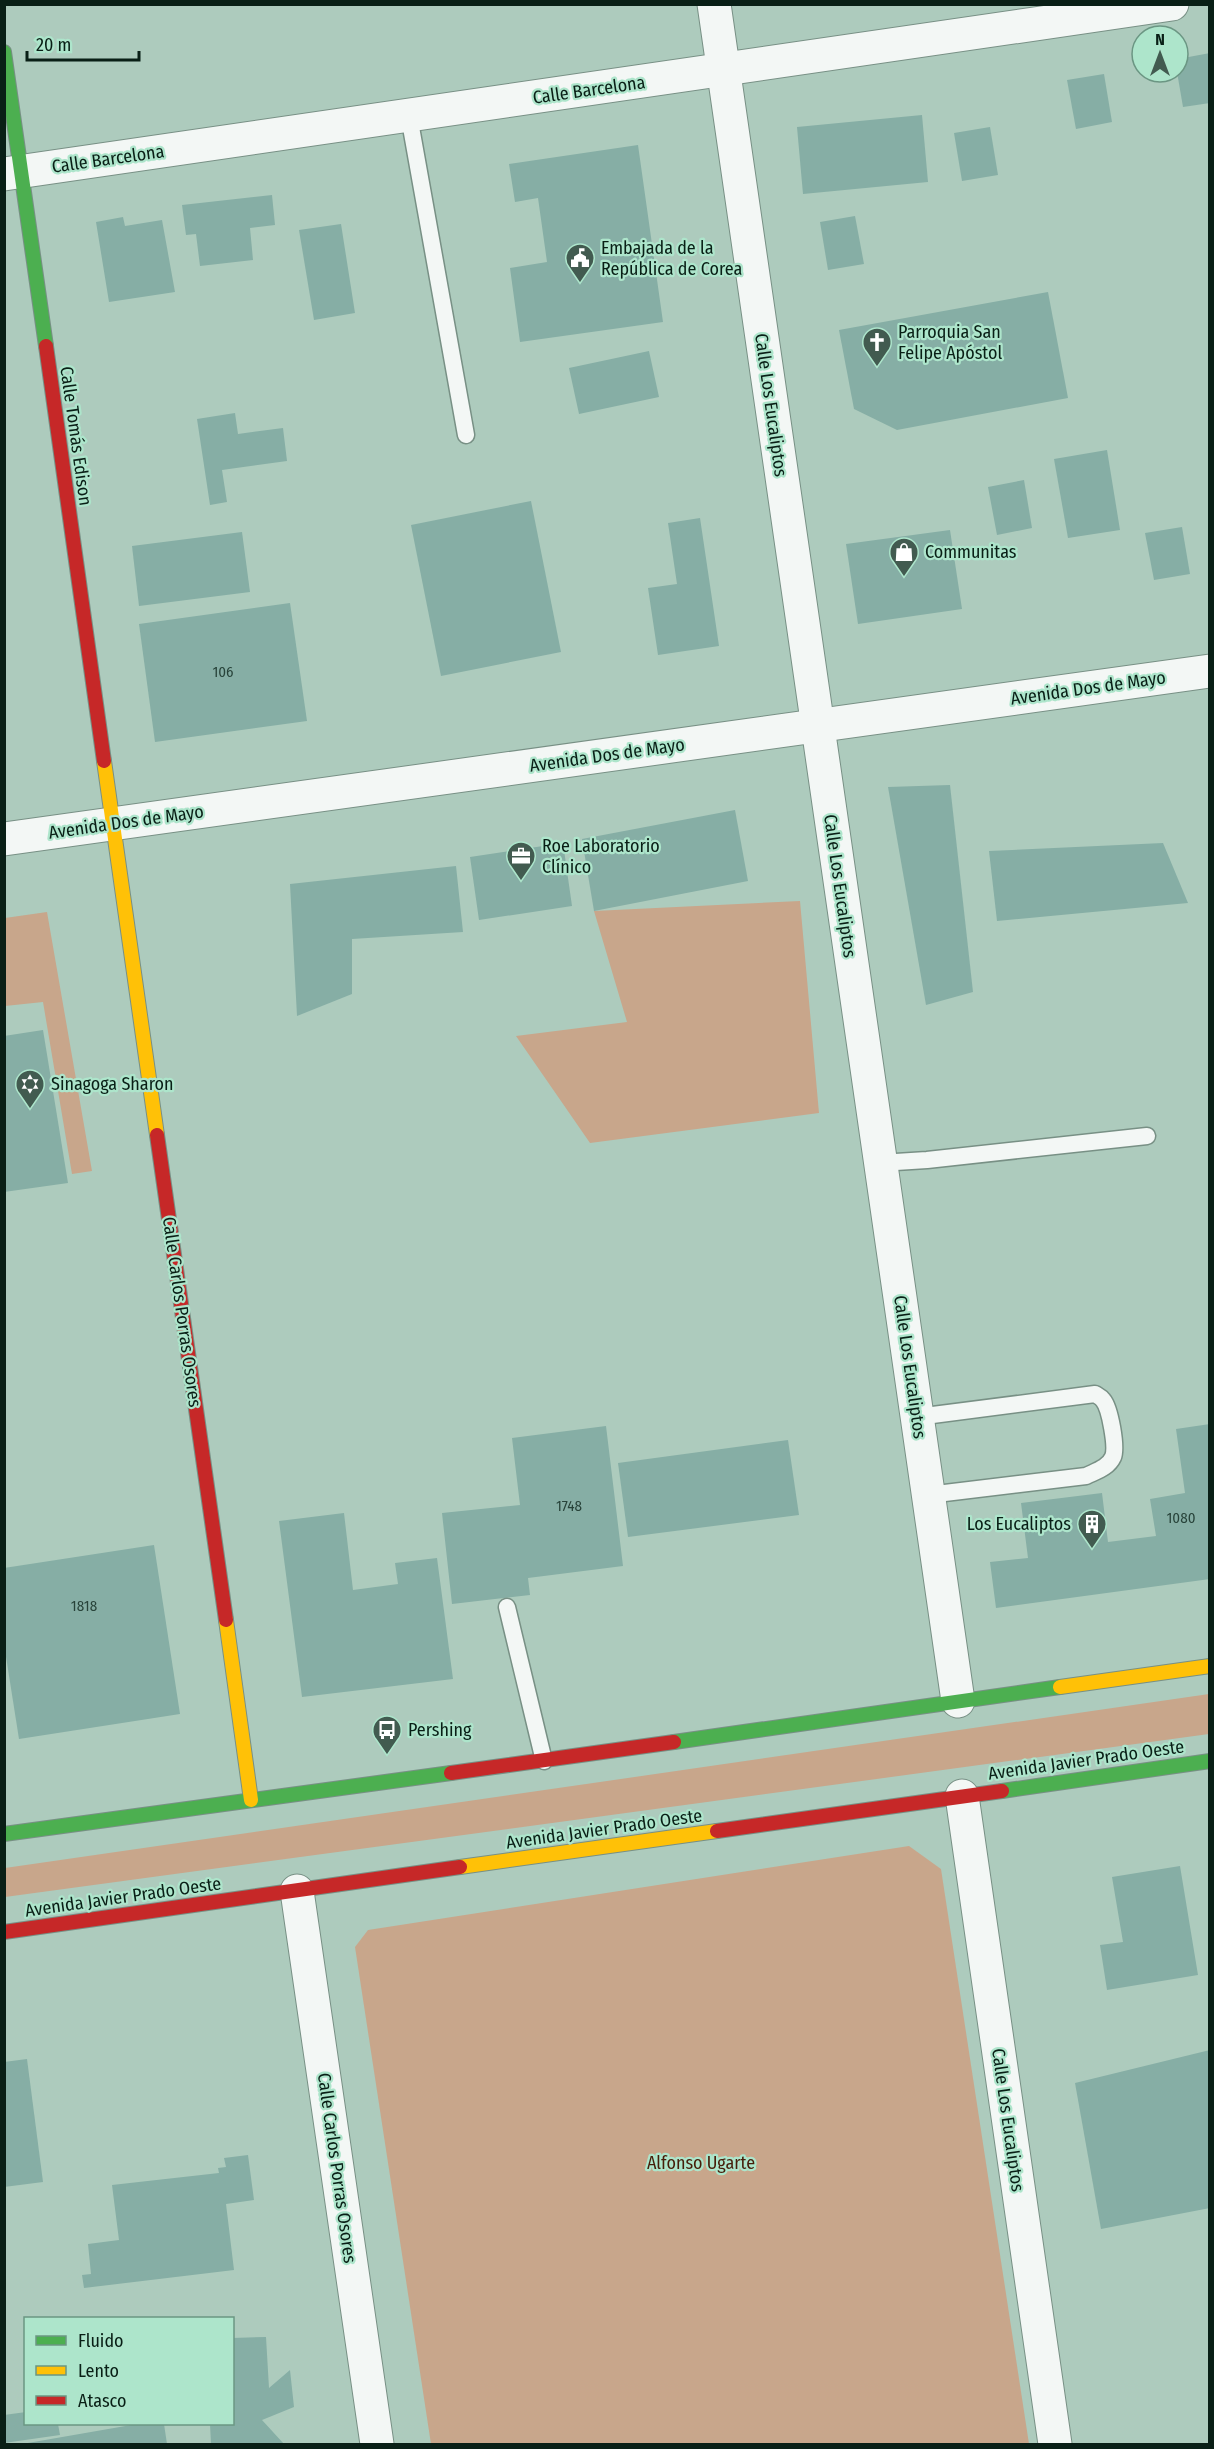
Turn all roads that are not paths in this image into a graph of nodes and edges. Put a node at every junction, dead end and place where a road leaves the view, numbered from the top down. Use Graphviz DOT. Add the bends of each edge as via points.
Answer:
graph roads {
  1 [pos="714,4"];
  2 [pos="1172,4"];
  3 [pos="4,52"];
  4 [pos="723,70"];
  5 [pos="409,116"];
  6 [pos="13,172"];
  7 [pos="466,435"];
  8 [pos="1209,671"];
  9 [pos="818,726"];
  10 [pos="112,825"];
  11 [pos="4,839"];
  12 [pos="1147,1136"];
  13 [pos="880,1163"];
  14 [pos="917,1417"];
  15 [pos="928,1495"];
  16 [pos="507,1607"];
  17 [pos="1209,1666"];
  18 [pos="958,1701"];
  19 [pos="544,1761"];
  20 [pos="1209,1761"];
  21 [pos="962,1796"];
  22 [pos="251,1800"];
  23 [pos="4,1834"];
  24 [pos="297,1891"];
  25 [pos="4,1932"];
  26 [pos="377,2445"];
  27 [pos="1055,2445"];
  1 -- 4 [label="street, Calle Los Eucaliptos"];
  2 -- 4 [label="street, Calle Barcelona"];
  3 -- 6 [label="main road, Calle Tomás Edison"];
  4 -- 5 [label="street, Calle Barcelona"];
  4 -- 9 [label="street, Calle Los Eucaliptos"];
  5 -- 6 [label="street, Calle Barcelona"];
  5 -- 7 [label="lane"];
  6 -- 10 [label="main road, Calle Tomás Edison"];
  8 -- 9 [label="street, Avenida Dos de Mayo"];
  9 -- 10 [label="street, Avenida Dos de Mayo"];
  9 -- 13 [label="street, Calle Los Eucaliptos"];
  10 -- 11 [label="street, Avenida Dos de Mayo"];
  10 -- 22 [label="main road, Calle Carlos Porras Osores"];
  12 -- 13 [label="lane"];
  13 -- 14 [label="street, Calle Los Eucaliptos"];
  14 -- 15 [label="street, Calle Los Eucaliptos"];
  14 -- 15 [label="lane" via="1095,1394 1108,1411 1114,1447 1113,1457 1104,1468 1086,1476"];
  15 -- 18 [label="street, Calle Los Eucaliptos"];
  16 -- 19 [label="lane"];
  17 -- 18 [label="main road"];
  18 -- 19 [label="main road"];
  19 -- 22 [label="main road"];
  20 -- 21 [label="main road, Avenida Javier Prado Oeste"];
  21 -- 24 [label="main road, Avenida Javier Prado Oeste"];
  21 -- 27 [label="street, Calle Los Eucaliptos"];
  22 -- 23 [label="main road"];
  24 -- 25 [label="main road, Avenida Javier Prado Oeste"];
  24 -- 26 [label="street, Calle Carlos Porras Osores"];
}
